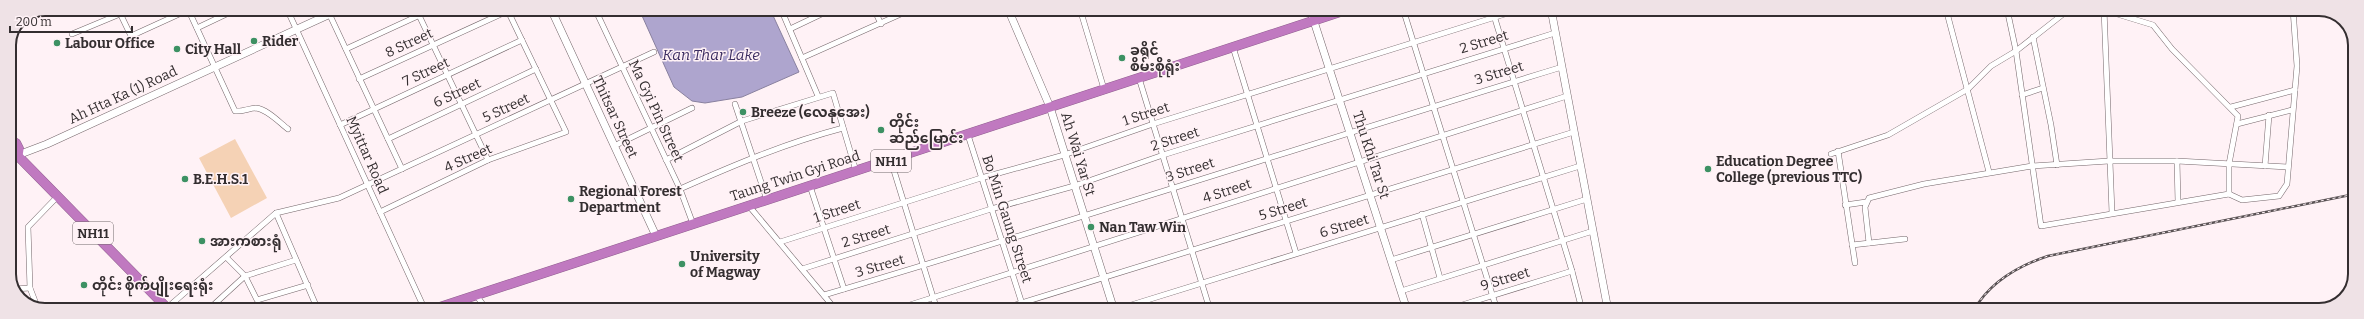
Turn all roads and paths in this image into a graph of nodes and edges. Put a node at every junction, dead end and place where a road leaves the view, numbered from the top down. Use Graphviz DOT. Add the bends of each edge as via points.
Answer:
graph roads {
  1 [pos="109,16"];
  2 [pos="121,16"];
  3 [pos="173,16"];
  4 [pos="191,16"];
  5 [pos="224,16"];
  6 [pos="290,16"];
  7 [pos="321,16"];
  8 [pos="330,16"];
  9 [pos="417,16"];
  10 [pos="419,16"];
  11 [pos="496,16"];
  12 [pos="512,16"];
  13 [pos="554,16"];
  14 [pos="598,16"];
  15 [pos="785,16"];
  16 [pos="817,16"];
  17 [pos="877,16"];
  18 [pos="898,16"];
  19 [pos="1011,16"];
  20 [pos="1082,16"];
  21 [pos="1313,16"];
  22 [pos="1328,16"];
  23 [pos="1405,16"];
  24 [pos="1500,16"];
  25 [pos="1552,16"];
  26 [pos="1948,16"];
  27 [pos="2008,16"];
  28 [pos="2060,16"];
  29 [pos="2104,16"];
  30 [pos="2124,16"];
  31 [pos="2295,16"];
  32 [pos="1494,18"];
  33 [pos="1315,20"];
  34 [pos="881,24"];
  35 [pos="197,28"];
  36 [pos="790,28"];
  37 [pos="297,30"];
  38 [pos="1555,32"];
  39 [pos="72,34"];
  40 [pos="2033,37"];
  41 [pos="522,40"];
  42 [pos="1414,42"];
  43 [pos="433,45"];
  44 [pos="1232,47"];
  45 [pos="1504,48"];
  46 [pos="346,49"];
  47 [pos="2016,51"];
  48 [pos="654,52"];
  49 [pos="802,58"];
  50 [pos="214,67"];
  51 [pos="1562,67"];
  52 [pos="622,68"];
  53 [pos="1330,68"];
  54 [pos="536,69"];
  55 [pos="1423,73"];
  56 [pos="447,75"];
  57 [pos="1139,78"];
  58 [pos="359,79"];
  59 [pos="1514,82"];
  60 [pos="586,85"];
  61 [pos="2043,88"];
  62 [pos="1104,89"];
  63 [pos="1968,89"];
  64 [pos="2295,90"];
  65 [pos="1247,94"];
  66 [pos="818,96"];
  67 [pos="1567,96"];
  68 [pos="2022,96"];
  69 [pos="1340,99"];
  70 [pos="551,101"];
  71 [pos="735,104"];
  72 [pos="461,105"];
  73 [pos="1434,106"];
  74 [pos="1050,107"];
  75 [pos="2231,107"];
  76 [pos="692,108"];
  77 [pos="374,109"];
  78 [pos="1522,110"];
  79 [pos="2292,110"];
  80 [pos="2270,115"];
  81 [pos="2238,116"];
  82 [pos="742,121"];
  83 [pos="2244,122"];
  84 [pos="1153,124"];
  85 [pos="2237,124"];
  86 [pos="340,125"];
  87 [pos="1257,126"];
  88 [pos="650,128"];
  89 [pos="843,128"];
  90 [pos="288,129"];
  91 [pos="1350,132"];
  92 [pos="1574,132"];
  93 [pos="475,135"];
  94 [pos="968,135"];
  95 [pos="1443,135"];
  96 [pos="388,139"];
  97 [pos="1532,144"];
  98 [pos="614,146"];
  99 [pos="16,148"];
  100 [pos="16,151"];
  101 [pos="1838,151"];
  102 [pos="1831,154"];
  103 [pos="1064,155"];
  104 [pos="1163,155"];
  105 [pos="753,156"];
  106 [pos="1267,158"];
  107 [pos="488,160"];
  108 [pos="666,160"];
  109 [pos="891,161"];
  110 [pos="1360,161"];
  111 [pos="2109,161"];
  112 [pos="2177,161"];
  113 [pos="2229,164"];
  114 [pos="2057,165"];
  115 [pos="1580,166"];
  116 [pos="2032,166"];
  117 [pos="2265,166"];
  118 [pos="2288,167"];
  119 [pos="1453,168"];
  120 [pos="402,169"];
  121 [pos="856,171"];
  122 [pos="1989,172"];
  123 [pos="1542,177"];
  124 [pos="981,178"];
  125 [pos="367,185"];
  126 [pos="810,186"];
  127 [pos="1074,186"];
  128 [pos="1173,188"];
  129 [pos="1276,188"];
  130 [pos="680,189"];
  131 [pos="1370,194"];
  132 [pos="2229,194"];
  133 [pos="57,197"];
  134 [pos="1587,199"];
  135 [pos="766,200"];
  136 [pos="1463,201"];
  137 [pos="1866,202"];
  138 [pos="2178,202"];
  139 [pos="904,203"];
  140 [pos="1845,205"];
  141 [pos="749,206"];
  142 [pos="991,209"];
  143 [pos="1552,210"];
  144 [pos="380,212"];
  145 [pos="2112,213"];
  146 [pos="276,214"];
  147 [pos="1422,214"];
  148 [pos="1084,217"];
  149 [pos="1182,218"];
  150 [pos="1286,220"];
  151 [pos="693,224"];
  152 [pos="1380,227"];
  153 [pos="824,228"];
  154 [pos="1593,231"];
  155 [pos="913,234"];
  156 [pos="1474,234"];
  157 [pos="656,236"];
  158 [pos="1905,239"];
  159 [pos="1002,241"];
  160 [pos="1562,241"];
  161 [pos="780,242"];
  162 [pos="1869,243"];
  163 [pos="1852,246"];
  164 [pos="1094,247"];
  165 [pos="1431,247"];
  166 [pos="1192,250"];
  167 [pos="1296,253"];
  168 [pos="226,257"];
  169 [pos="834,258"];
  170 [pos="296,260"];
  171 [pos="1391,260"];
  172 [pos="1855,263"];
  173 [pos="1483,265"];
  174 [pos="923,266"];
  175 [pos="802,269"];
  176 [pos="1572,271"];
  177 [pos="1012,272"];
  178 [pos="245,276"];
  179 [pos="1104,278"];
  180 [pos="1440,278"];
  181 [pos="1202,282"];
  182 [pos="308,286"];
  183 [pos="30,288"];
  184 [pos="20,289"];
  185 [pos="844,289"];
  186 [pos="1401,291"];
  187 [pos="476,295"];
  188 [pos="824,295"];
  189 [pos="1493,295"];
  190 [pos="933,297"];
  191 [pos="35,301"];
  192 [pos="162,303"];
  193 [pos="175,303"];
  194 [pos="216,303"];
  195 [pos="315,303"];
  196 [pos="422,303"];
  197 [pos="453,303"];
  198 [pos="482,303"];
  199 [pos="830,303"];
  200 [pos="915,303"];
  201 [pos="935,303"];
  202 [pos="1022,303"];
  203 [pos="1113,303"];
  204 [pos="1137,303"];
  205 [pos="1208,303"];
  206 [pos="1405,303"];
  207 [pos="1468,303"];
  208 [pos="1495,303"];
  209 [pos="1580,303"];
  210 [pos="1607,303"];
  1 -- 39 [label="street"];
  2 -- 3 [label="street" via="130,36"];
  4 -- 35 [label="street"];
  5 -- 35 [label="street"];
  6 -- 37 [label="street, Myittar Road"];
  7 -- 37 [label="street, Ah Hta Ka (1) Road"];
  8 -- 46 [label="street"];
  9 -- 46 [label="street"];
  10 -- 43 [label="street"];
  11 -- 43 [label="street, 8 Street"];
  12 -- 41 [label="street"];
  13 -- 60 [label="street, Thitsar Street"];
  14 -- 52 [label="street, Ma Gyi Pin Street"];
  15 -- 36 [label="street"];
  16 -- 36 [label="street"];
  17 -- 34 [label="street"];
  18 -- 34 [label="street"];
  19 -- 74 [label="street, Ah Wai Yar St"];
  20 -- 62 [label="street"];
  21 -- 33 [label="street, Thu Khi Tar St"];
  22 -- 33 [label="highway, Taung Twin Gyi Road / NH11"];
  23 -- 42 [label="street"];
  24 -- 32 [label="street, 1 Street"];
  25 -- 38 [label="street"];
  26 -- 63 [label="street"];
  27 -- 47 [label="street"];
  28 -- 40 [label="street"];
  29 -- 111 [label="street"];
  30 -- 75 [label="street" via="2153,25 2172,49"];
  31 -- 64 [label="street" via="2297,43"];
  32 -- 42 [label="street, 1 Street"];
  32 -- 45 [label="street"];
  33 -- 44 [label="highway, Taung Twin Gyi Road / NH11"];
  33 -- 53 [label="street, Thu Khi Tar St"];
  34 -- 49 [label="street"];
  35 -- 50 [label="street"];
  36 -- 49 [label="street"];
  37 -- 50 [label="street, Ah Hta Ka (1) Road"];
  37 -- 86 [label="street, Myittar Road"];
  38 -- 45 [label="street, 2 Street"];
  38 -- 51 [label="street"];
  40 -- 47 [label="street"];
  40 -- 61 [label="street"];
  41 -- 54 [label="street"];
  41 -- 56 [label="street, 7 Street"];
  42 -- 53 [label="street, 1 Street"];
  42 -- 55 [label="street"];
  43 -- 56 [label="street"];
  43 -- 58 [label="street, 8 Street"];
  44 -- 57 [label="highway, Taung Twin Gyi Road / NH11"];
  44 -- 65 [label="street"];
  45 -- 55 [label="street, 2 Street"];
  45 -- 59 [label="street"];
  46 -- 58 [label="street"];
  47 -- 63 [label="street" via="1991,66"];
  47 -- 68 [label="street"];
  48 -- 52 [label="street, 5 Street"];
  49 -- 66 [label="street"];
  50 -- 90 [label="street" via="235,111 243,112 255,108 262,110"];
  50 -- 99 [label="street, Ah Hta Ka (1) Road" via="47,144"];
  51 -- 59 [label="street, 3 Street"];
  51 -- 67 [label="street"];
  52 -- 60 [label="street, 5 Street"];
  52 -- 88 [label="street, Ma Gyi Pin Street"];
  53 -- 65 [label="street, 1 Street"];
  53 -- 69 [label="street, Thu Khi Tar St"];
  54 -- 70 [label="street"];
  54 -- 72 [label="street, 6 Street"];
  55 -- 69 [label="street, 2 Street"];
  55 -- 73 [label="street"];
  56 -- 72 [label="street"];
  56 -- 77 [label="street, 7 Street"];
  57 -- 62 [label="highway, Taung Twin Gyi Road / NH11"];
  57 -- 84 [label="street"];
  58 -- 77 [label="street"];
  59 -- 73 [label="street, 3 Street"];
  59 -- 78 [label="street"];
  60 -- 70 [label="street, 5 Street"];
  60 -- 98 [label="street, Thitsar Street"];
  61 -- 68 [label="street"];
  61 -- 114 [label="street"];
  62 -- 74 [label="highway, Taung Twin Gyi Road / NH11"];
  63 -- 101 [label="street" via="1888,135"];
  63 -- 122 [label="street"];
  64 -- 75 [label="street"];
  64 -- 79 [label="street"];
  65 -- 84 [label="street, 1 Street"];
  65 -- 87 [label="street"];
  66 -- 82 [label="street"];
  66 -- 89 [label="street" via="833,93"];
  67 -- 78 [label="street, 4 Street"];
  67 -- 92 [label="street"];
  68 -- 116 [label="street"];
  69 -- 87 [label="street, 2 Street"];
  69 -- 91 [label="street, Thu Khi Tar St"];
  70 -- 93 [label="street, 5 Street"];
  70 -- 107 [label="street, 4 Street" via="566,131 565,134"];
  71 -- 82 [label="street"];
  72 -- 93 [label="street"];
  72 -- 96 [label="street, 6 Street"];
  73 -- 91 [label="street, 3 Street"];
  73 -- 95 [label="street"];
  74 -- 94 [label="highway, Taung Twin Gyi Road / NH11"];
  74 -- 103 [label="street, Ah Wai Yar St"];
  75 -- 81 [label="street"];
  76 -- 88 [label="street"];
  77 -- 86 [label="street, 7 Street"];
  77 -- 96 [label="street"];
  78 -- 95 [label="street, 4 Street"];
  78 -- 97 [label="street"];
  79 -- 80 [label="street"];
  79 -- 118 [label="street"];
  80 -- 83 [label="street"];
  80 -- 117 [label="street"];
  81 -- 83 [label="street"];
  81 -- 85 [label="street"];
  82 -- 105 [label="street"];
  82 -- 108 [label="street"];
  83 -- 85 [label="street"];
  84 -- 103 [label="street, 1 Street"];
  84 -- 104 [label="street"];
  85 -- 113 [label="street"];
  86 -- 125 [label="street, Myittar Road"];
  87 -- 104 [label="street, 2 Street"];
  87 -- 106 [label="street"];
  88 -- 98 [label="street"];
  88 -- 108 [label="street, Ma Gyi Pin Street"];
  89 -- 105 [label="street"];
  89 -- 121 [label="street"];
  91 -- 106 [label="street, 3 Street"];
  91 -- 110 [label="street, Thu Khi Tar St"];
  92 -- 97 [label="street, 5 Street"];
  92 -- 115 [label="street"];
  93 -- 107 [label="street"];
  93 -- 120 [label="street, 5 Street"];
  94 -- 109 [label="highway, Taung Twin Gyi Road / NH11"];
  94 -- 124 [label="street, Bo Min Gaung Street"];
  95 -- 110 [label="street, 4 Street"];
  95 -- 119 [label="street"];
  96 -- 120 [label="street"];
  97 -- 119 [label="street, 5 Street"];
  97 -- 123 [label="street"];
  98 -- 157 [label="street, Thitsar Street"];
  100 -- 133 [label="highway, NH11"];
  101 -- 102 [label="street"];
  101 -- 140 [label="street"];
  103 -- 124 [label="street, 1 Street"];
  103 -- 127 [label="street, Ah Wai Yar St"];
  104 -- 127 [label="street, 2 Street"];
  104 -- 128 [label="street"];
  105 -- 130 [label="street"];
  105 -- 135 [label="street"];
  106 -- 128 [label="street, 3 Street"];
  106 -- 129 [label="street"];
  107 -- 144 [label="street, 4 Street"];
  108 -- 130 [label="street, Ma Gyi Pin Street"];
  109 -- 121 [label="highway, Taung Twin Gyi Road / NH11"];
  109 -- 139 [label="street"];
  110 -- 129 [label="street, 4 Street"];
  110 -- 131 [label="street, Thu Khi Tar St"];
  111 -- 112 [label="street"];
  111 -- 114 [label="street"];
  111 -- 145 [label="street"];
  112 -- 113 [label="street"];
  112 -- 138 [label="street"];
  113 -- 117 [label="street"];
  113 -- 132 [label="street"];
  114 -- 116 [label="street"];
  115 -- 123 [label="street, 6 Street"];
  115 -- 134 [label="street"];
  116 -- 122 [label="street"];
  116 -- 145 [label="street" via="2041,226"];
  117 -- 118 [label="street"];
  118 -- 132 [label="street" via="2288,184 2279,196 2242,200"];
  119 -- 131 [label="street, 5 Street"];
  119 -- 136 [label="street"];
  120 -- 125 [label="street, 5 Street"];
  121 -- 126 [label="highway, Taung Twin Gyi Road / NH11"];
  122 -- 137 [label="street" via="1877,195"];
  123 -- 136 [label="street, 6 Street"];
  123 -- 143 [label="street"];
  124 -- 139 [label="street, 1 Street"];
  124 -- 142 [label="street, Bo Min Gaung Street"];
  125 -- 144 [label="street, Myittar Road"];
  125 -- 146 [label="street, 5 Street" via="339,198"];
  126 -- 135 [label="highway, Taung Twin Gyi Road / NH11"];
  126 -- 153 [label="street"];
  127 -- 142 [label="street, 2 Street"];
  127 -- 148 [label="street, Ah Wai Yar St"];
  128 -- 148 [label="street, 3 Street"];
  128 -- 149 [label="street"];
  129 -- 149 [label="street, 4 Street"];
  129 -- 150 [label="street"];
  130 -- 151 [label="street, Ma Gyi Pin Street"];
  131 -- 150 [label="street, 5 Street"];
  131 -- 152 [label="street, Thu Khi Tar St"];
  132 -- 138 [label="street"];
  133 -- 183 [label="street" via="28,227"];
  133 -- 192 [label="highway, NH11"];
  134 -- 143 [label="street"];
  134 -- 154 [label="street"];
  135 -- 141 [label="highway, Taung Twin Gyi Road / NH11"];
  136 -- 147 [label="street, 6 Street"];
  136 -- 156 [label="street"];
  137 -- 140 [label="street"];
  137 -- 162 [label="street"];
  138 -- 145 [label="street"];
  139 -- 153 [label="street, 1 Street"];
  139 -- 155 [label="street"];
  140 -- 163 [label="street"];
  141 -- 151 [label="highway, Taung Twin Gyi Road / NH11"];
  141 -- 161 [label="street"];
  142 -- 155 [label="street, 2 Street"];
  142 -- 159 [label="street, Bo Min Gaung Street"];
  143 -- 156 [label="street"];
  143 -- 160 [label="street"];
  144 -- 196 [label="street, Myittar Road"];
  146 -- 168 [label="street"];
  146 -- 170 [label="street"];
  147 -- 152 [label="street, 6 Street"];
  147 -- 165 [label="street"];
  148 -- 159 [label="street, 3 Street"];
  148 -- 164 [label="street, Ah Wai Yar St"];
  149 -- 164 [label="street, 4 Street"];
  149 -- 166 [label="street"];
  150 -- 166 [label="street, 5 Street"];
  150 -- 167 [label="street"];
  151 -- 157 [label="highway, Taung Twin Gyi Road / NH11"];
  152 -- 167 [label="street, 6 Street"];
  152 -- 171 [label="street, Thu Khi Tar St"];
  153 -- 161 [label="street, 1 Street"];
  153 -- 169 [label="street"];
  154 -- 160 [label="street"];
  154 -- 210 [label="street"];
  155 -- 169 [label="street, 2 Street"];
  155 -- 174 [label="street"];
  156 -- 165 [label="street"];
  156 -- 173 [label="street"];
  157 -- 187 [label="highway, Taung Twin Gyi Road / NH11"];
  158 -- 162 [label="street"];
  159 -- 174 [label="street, 3 Street"];
  159 -- 177 [label="street, Bo Min Gaung Street"];
  160 -- 173 [label="street"];
  160 -- 176 [label="street"];
  161 -- 175 [label="street"];
  162 -- 163 [label="street"];
  163 -- 172 [label="street"];
  164 -- 177 [label="street, 4 Street"];
  164 -- 179 [label="street, Ah Wai Yar St"];
  165 -- 171 [label="street"];
  165 -- 180 [label="street"];
  166 -- 179 [label="street, 5 Street"];
  166 -- 181 [label="street"];
  167 -- 181 [label="street, 6 Street"];
  168 -- 178 [label="street"];
  168 -- 193 [label="street"];
  169 -- 175 [label="street, 2 Street"];
  169 -- 185 [label="street"];
  170 -- 178 [label="street"];
  170 -- 182 [label="street"];
  171 -- 186 [label="street, Thu Khi Tar St"];
  173 -- 180 [label="street"];
  173 -- 189 [label="street"];
  174 -- 185 [label="street, 3 Street"];
  174 -- 190 [label="street"];
  175 -- 188 [label="street"];
  176 -- 189 [label="street, 9 Street"];
  176 -- 209 [label="street"];
  177 -- 190 [label="street, 4 Street"];
  177 -- 202 [label="street, Bo Min Gaung Street"];
  178 -- 182 [label="street" via="257,300"];
  178 -- 194 [label="street"];
  179 -- 202 [label="street, 5 Street"];
  179 -- 203 [label="street, Ah Wai Yar St"];
  180 -- 186 [label="street"];
  181 -- 204 [label="street, 6 Street"];
  181 -- 205 [label="street"];
  182 -- 195 [label="street"];
  183 -- 184 [label="street"];
  183 -- 191 [label="street"];
  185 -- 188 [label="street, 3 Street"];
  186 -- 206 [label="street, Thu Khi Tar St"];
  187 -- 197 [label="highway, Taung Twin Gyi Road / NH11"];
  187 -- 198 [label="street"];
  188 -- 199 [label="street"];
  189 -- 207 [label="street, 9 Street"];
  189 -- 208 [label="street"];
  190 -- 200 [label="street, 4 Street"];
  190 -- 201 [label="street"];
}
